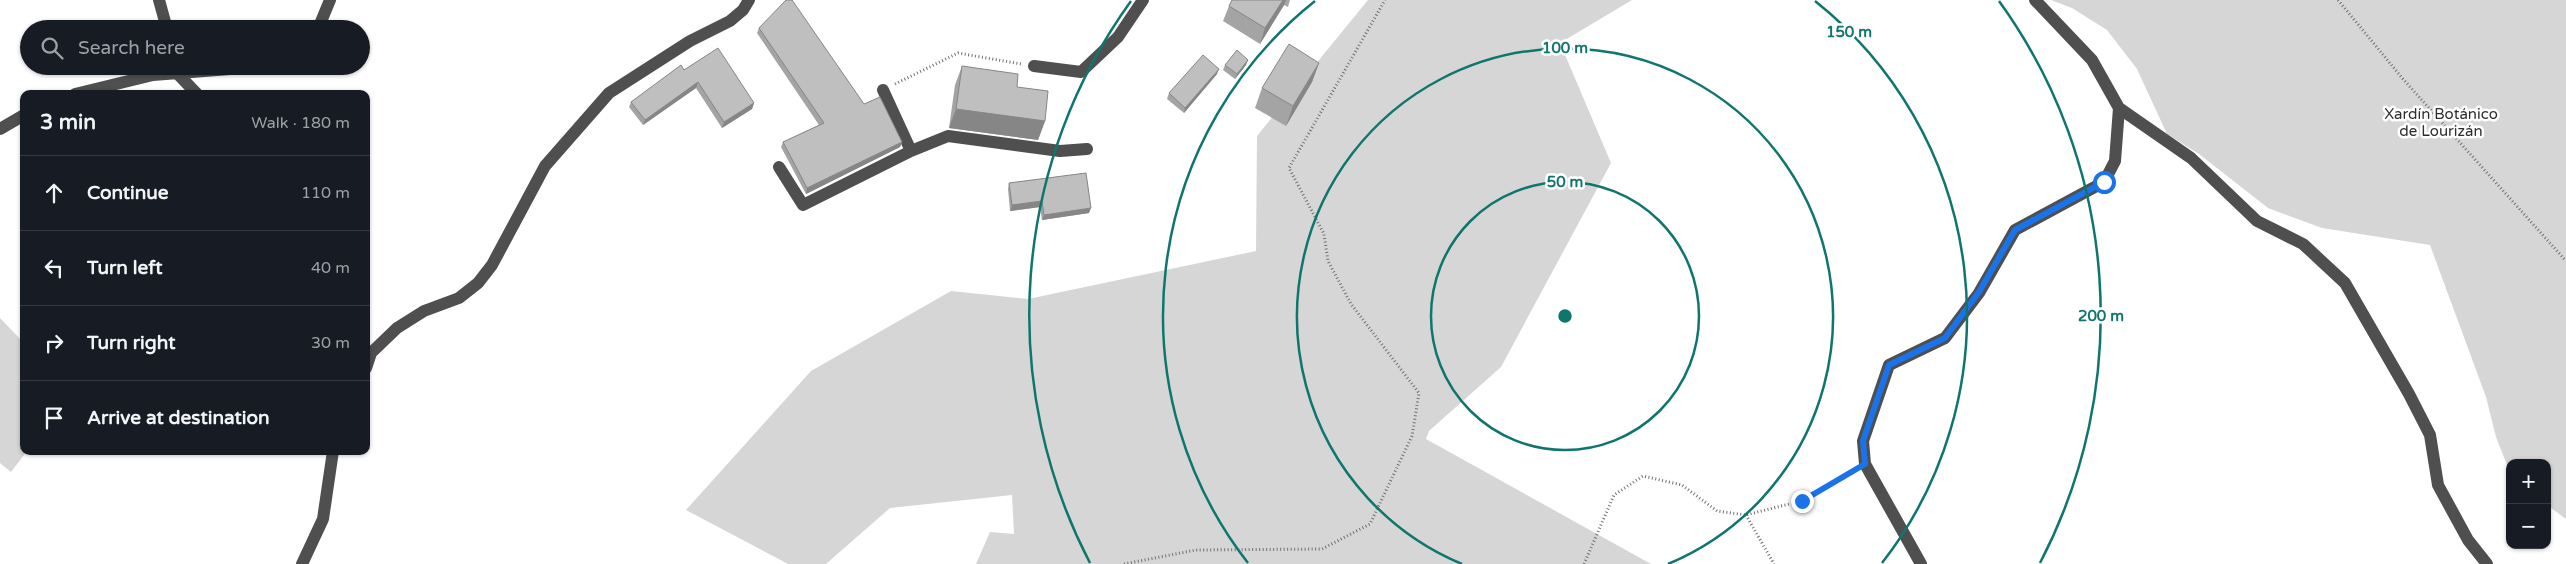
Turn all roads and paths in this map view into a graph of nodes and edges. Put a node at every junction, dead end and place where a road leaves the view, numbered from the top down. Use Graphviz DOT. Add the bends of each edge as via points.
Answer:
graph roads {
  1 [pos="159,0"];
  2 [pos="330,0"];
  3 [pos="749,0"];
  4 [pos="1143,0"];
  5 [pos="1385,0"];
  6 [pos="2035,0"];
  7 [pos="2338,0"];
  8 [pos="165,20"];
  9 [pos="322,20"];
  10 [pos="1034,66"];
  11 [pos="153,75"];
  12 [pos="180,75"];
  13 [pos="91,90"];
  14 [pos="193,90"];
  15 [pos="883,90"];
  16 [pos="2119,108"];
  17 [pos="20,117"];
  18 [pos="0,129"];
  19 [pos="1087,149"];
  20 [pos="911,151"];
  21 [pos="779,167"];
  22 [pos="2566,261"];
  23 [pos="370,350"];
  24 [pos="332,455"];
  25 [pos="1865,464"];
  26 [pos="1746,515"];
  27 [pos="302,564"];
  28 [pos="1124,564"];
  29 [pos="1584,564"];
  30 [pos="1774,564"];
  31 [pos="1921,564"];
  32 [pos="2487,564"];
  1 -- 8 [label="street"];
  2 -- 9 [label="street"];
  3 -- 23 [label="street" via="730,21 690,41 609,93 545,166 492,265 478,283 459,298 411,318"];
  4 -- 10 [label="street" via="1118,37 1081,72"];
  5 -- 28 [label="path" via="1290,168 1324,234 1328,261 1351,304 1419,393 1412,436 1370,524 1322,549 1196,550"];
  6 -- 16 [label="street" via="2092,60"];
  7 -- 22 [label="path" via="2403,79"];
  10 -- 15 [label="path" via="958,53"];
  11 -- 13 [label="street"];
  12 -- 14 [label="street"];
  15 -- 20 [label="street"];
  16 -- 25 [label="street" via="2115,161 2104,182 2015,230 1979,292 1945,338 1889,365 1863,441"];
  16 -- 32 [label="street" via="2191,158 2257,220 2303,244 2346,283 2430,435 2438,485 2468,540"];
  17 -- 18 [label="street"];
  19 -- 20 [label="street" via="1060,151 948,136"];
  20 -- 21 [label="street" via="803,205"];
  24 -- 27 [label="street" via="324,518"];
  25 -- 26 [label="path" via="1802,501"];
  25 -- 31 [label="street"];
  26 -- 29 [label="path" via="1717,511 1682,485 1642,476 1614,495"];
  26 -- 30 [label="path"];
}
